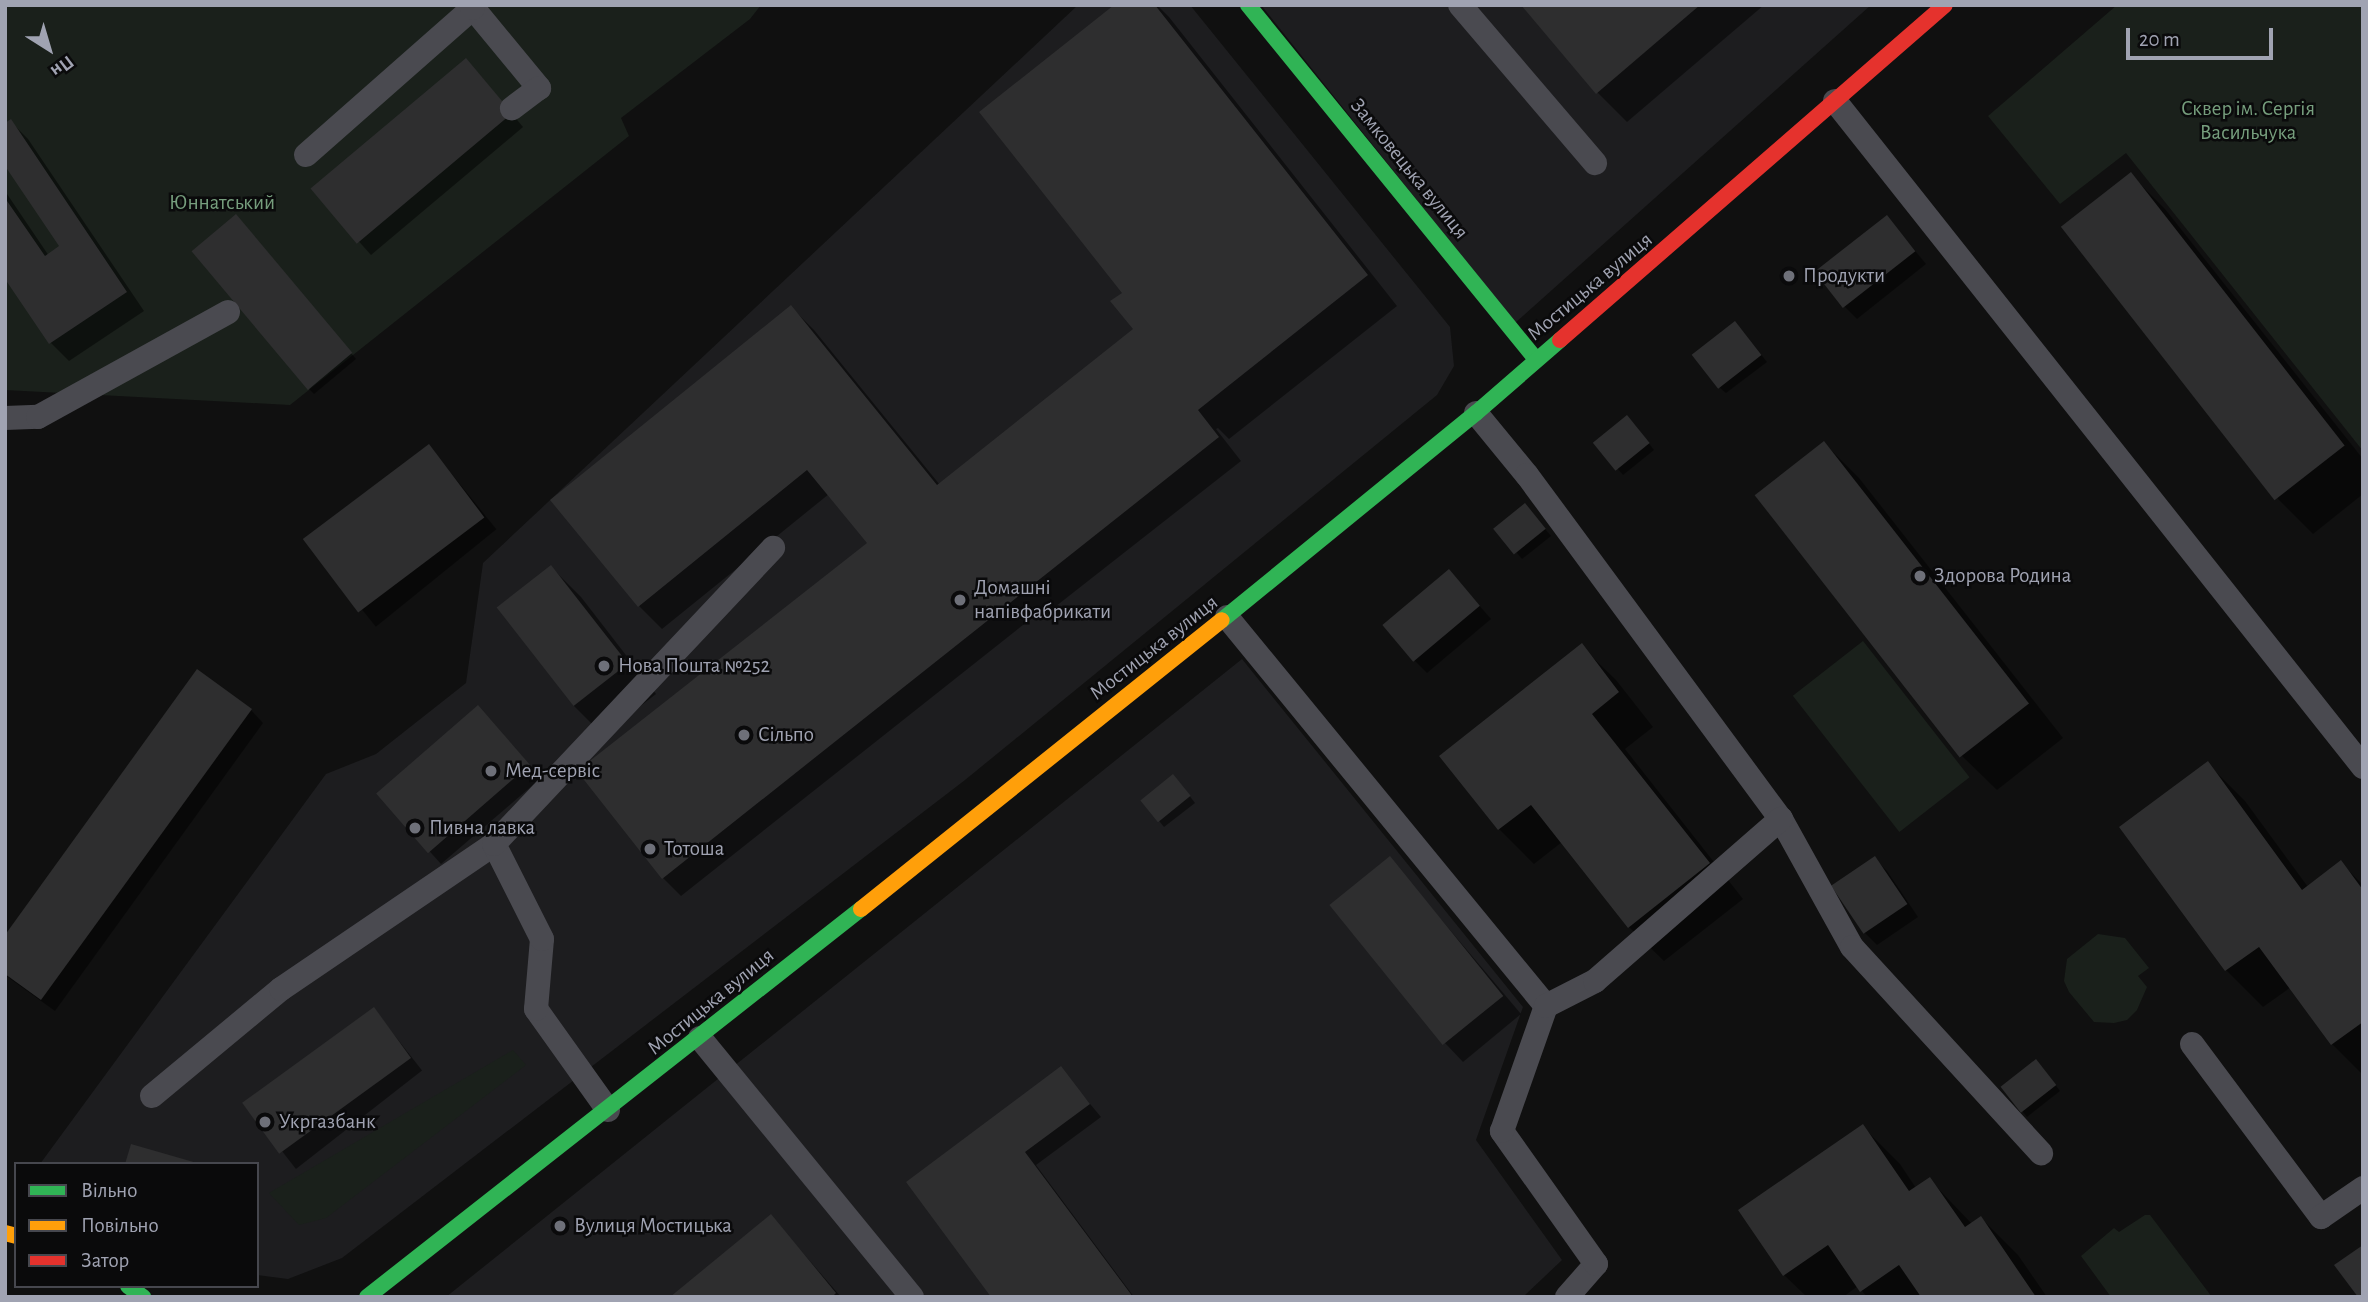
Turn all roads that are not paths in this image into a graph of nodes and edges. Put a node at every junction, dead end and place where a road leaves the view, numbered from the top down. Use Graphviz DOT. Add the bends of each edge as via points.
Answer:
graph roads {
  1 [pos="1248,5"];
  2 [pos="1460,5"];
  3 [pos="1945,5"];
  4 [pos="472,7"];
  5 [pos="1835,101"];
  6 [pos="512,108"];
  7 [pos="306,155"];
  8 [pos="1595,163"];
  9 [pos="228,312"];
  10 [pos="1536,360"];
  11 [pos="1476,413"];
  12 [pos="5,418"];
  13 [pos="773,548"];
  14 [pos="1227,617"];
  15 [pos="2363,767"];
  16 [pos="1781,819"];
  17 [pos="494,844"];
  18 [pos="1546,1006"];
  19 [pos="700,1038"];
  20 [pos="2192,1044"];
  21 [pos="152,1096"];
  22 [pos="608,1110"];
  23 [pos="2040,1153"];
  24 [pos="2363,1188"];
  25 [pos="366,1297"];
  26 [pos="912,1297"];
  27 [pos="1567,1297"];
  1 -- 10 [label="street, Замковецька вулиця"];
  2 -- 8 [label="lane"];
  3 -- 5 [label="street, Мостицька вулиця"];
  4 -- 6 [label="lane" via="539,88"];
  4 -- 7 [label="lane"];
  5 -- 10 [label="street, Мостицька вулиця"];
  5 -- 15 [label="lane"];
  9 -- 12 [label="lane" via="38,417"];
  10 -- 11 [label="street, Мостицька вулиця"];
  11 -- 14 [label="street, Мостицька вулиця"];
  11 -- 16 [label="lane" via="1527,475"];
  13 -- 17 [label="lane"];
  14 -- 18 [label="lane"];
  14 -- 19 [label="street, Мостицька вулиця"];
  16 -- 18 [label="lane" via="1595,981"];
  16 -- 23 [label="lane" via="1852,947"];
  17 -- 21 [label="lane" via="281,989"];
  17 -- 22 [label="lane" via="542,939 536,1009"];
  18 -- 27 [label="lane" via="1503,1131 1596,1264"];
  19 -- 22 [label="street, Мостицька вулиця"];
  19 -- 26 [label="lane"];
  20 -- 24 [label="lane" via="2321,1217"];
  22 -- 25 [label="street, Мостицька вулиця"];
}
